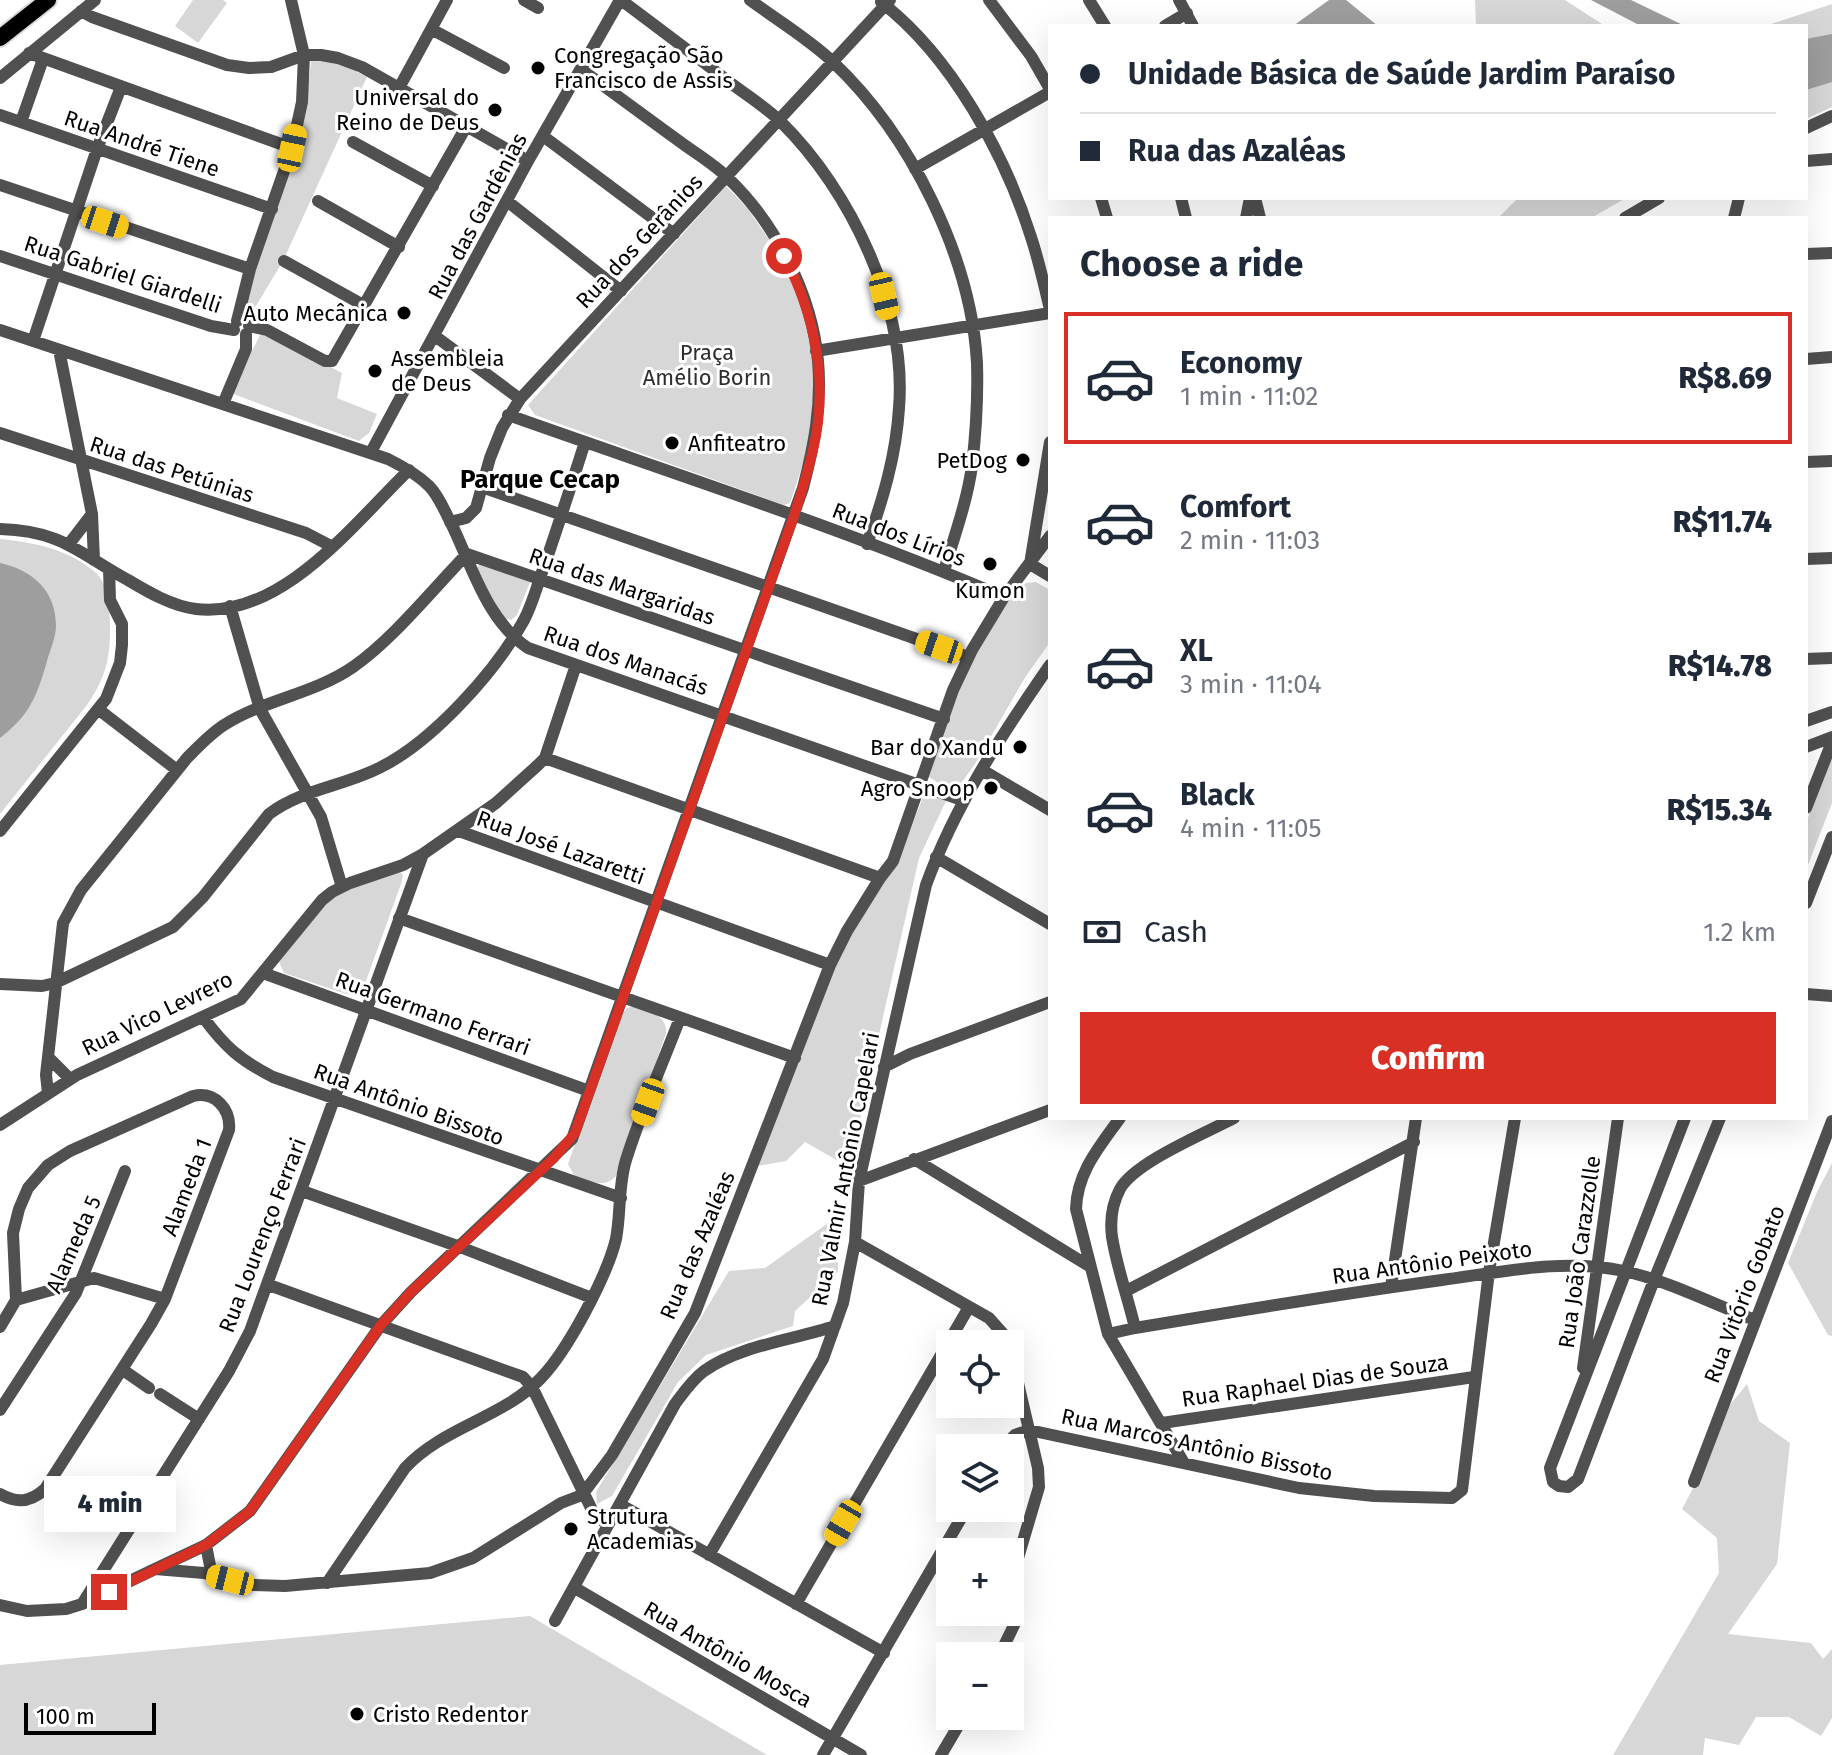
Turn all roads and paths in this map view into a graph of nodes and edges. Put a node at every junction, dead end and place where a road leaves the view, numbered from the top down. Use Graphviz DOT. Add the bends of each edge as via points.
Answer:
graph roads {
  1 [pos="48,0"];
  2 [pos="95,0"];
  3 [pos="103,0"];
  4 [pos="291,0"];
  5 [pos="524,0"];
  6 [pos="621,0"];
  7 [pos="750,0"];
  8 [pos="989,0"];
  9 [pos="1089,0"];
  10 [pos="1179,0"];
  11 [pos="445,1"];
  12 [pos="884,2"];
  13 [pos="538,8"];
  14 [pos="81,11"];
  15 [pos="1187,13"];
  16 [pos="105,22"];
  17 [pos="1104,24"];
  18 [pos="1168,24"];
  19 [pos="1192,24"];
  20 [pos="431,29"];
  21 [pos="0,38"];
  22 [pos="29,53"];
  23 [pos="304,55"];
  24 [pos="43,59"];
  25 [pos="832,61"];
  26 [pos="504,68"];
  27 [pos="581,69"];
  28 [pos="0,78"];
  29 [pos="1048,86"];
  30 [pos="121,87"];
  31 [pos="399,88"];
  32 [pos="1048,91"];
  33 [pos="0,115"];
  34 [pos="1832,116"];
  35 [pos="778,119"];
  36 [pos="21,122"];
  37 [pos="466,127"];
  38 [pos="1808,127"];
  39 [pos="984,128"];
  40 [pos="543,136"];
  41 [pos="353,142"];
  42 [pos="292,148"];
  43 [pos="97,149"];
  44 [pos="1832,159"];
  45 [pos="1808,160"];
  46 [pos="528,161"];
  47 [pos="915,169"];
  48 [pos="727,176"];
  49 [pos="0,185"];
  50 [pos="433,186"];
  51 [pos="1656,200"];
  52 [pos="318,201"];
  53 [pos="507,201"];
  54 [pos="272,209"];
  55 [pos="76,213"];
  56 [pos="1628,216"];
  57 [pos="674,234"];
  58 [pos="399,247"];
  59 [pos="1832,253"];
  60 [pos="1808,254"];
  61 [pos="0,256"];
  62 [pos="284,261"];
  63 [pos="250,269"];
  64 [pos="55,274"];
  65 [pos="621,291"];
  66 [pos="1048,304"];
  67 [pos="365,306"];
  68 [pos="1048,311"];
  69 [pos="971,325"];
  70 [pos="241,328"];
  71 [pos="0,330"];
  72 [pos="435,336"];
  73 [pos="893,337"];
  74 [pos="33,341"];
  75 [pos="59,350"];
  76 [pos="816,351"];
  77 [pos="1832,357"];
  78 [pos="1808,359"];
  79 [pos="520,399"];
  80 [pos="223,404"];
  81 [pos="508,415"];
  82 [pos="0,433"];
  83 [pos="585,442"];
  84 [pos="371,452"];
  85 [pos="1048,454"];
  86 [pos="81,461"];
  87 [pos="1832,461"];
  88 [pos="1808,462"];
  89 [pos="409,470"];
  90 [pos="482,487"];
  91 [pos="92,514"];
  92 [pos="562,515"];
  93 [pos="794,516"];
  94 [pos="450,522"];
  95 [pos="0,529"];
  96 [pos="1048,539"];
  97 [pos="69,544"];
  98 [pos="867,544"];
  99 [pos="331,546"];
  100 [pos="467,554"];
  101 [pos="1832,558"];
  102 [pos="1808,559"];
  103 [pos="94,560"];
  104 [pos="1030,564"];
  105 [pos="109,569"];
  106 [pos="944,571"];
  107 [pos="1048,575"];
  108 [pos="540,578"];
  109 [pos="127,580"];
  110 [pos="767,588"];
  111 [pos="1004,597"];
  112 [pos="110,600"];
  113 [pos="230,606"];
  114 [pos="513,638"];
  115 [pos="746,650"];
  116 [pos="968,657"];
  117 [pos="1832,658"];
  118 [pos="1808,659"];
  119 [pos="576,665"];
  120 [pos="1048,668"];
  121 [pos="1037,684"];
  122 [pos="1048,692"];
  123 [pos="98,709"];
  124 [pos="260,709"];
  125 [pos="1832,712"];
  126 [pos="722,715"];
  127 [pos="944,719"];
  128 [pos="1808,720"];
  129 [pos="1832,739"];
  130 [pos="1808,746"];
  131 [pos="545,758"];
  132 [pos="177,770"];
  133 [pos="982,770"];
  134 [pos="919,783"];
  135 [pos="308,794"];
  136 [pos="962,800"];
  137 [pos="1808,803"];
  138 [pos="1048,809"];
  139 [pos="690,811"];
  140 [pos="0,831"];
  141 [pos="459,831"];
  142 [pos="1832,837"];
  143 [pos="423,854"];
  144 [pos="936,857"];
  145 [pos="880,878"];
  146 [pos="342,887"];
  147 [pos="1808,898"];
  148 [pos="656,904"];
  149 [pos="399,918"];
  150 [pos="1048,923"];
  151 [pos="830,965"];
  152 [pos="263,973"];
  153 [pos="55,983"];
  154 [pos="0,984"];
  155 [pos="1808,994"];
  156 [pos="1832,996"];
  157 [pos="623,997"];
  158 [pos="1048,1003"];
  159 [pos="367,1011"];
  160 [pos="203,1017"];
  161 [pos="680,1018"];
  162 [pos="890,1037"];
  163 [pos="910,1054"];
  164 [pos="49,1058"];
  165 [pos="795,1058"];
  166 [pos="884,1067"];
  167 [pos="70,1079"];
  168 [pos="589,1091"];
  169 [pos="48,1093"];
  170 [pos="335,1099"];
  171 [pos="1048,1111"];
  172 [pos="1119,1120"];
  173 [pos="1230,1120"];
  174 [pos="1416,1120"];
  175 [pos="1515,1120"];
  176 [pos="1618,1120"];
  177 [pos="1684,1120"];
  178 [pos="1719,1120"];
  179 [pos="1832,1121"];
  180 [pos="0,1125"];
  181 [pos="1414,1142"];
  182 [pos="864,1156"];
  183 [pos="914,1159"];
  184 [pos="887,1169"];
  185 [pos="125,1171"];
  186 [pos="540,1171"];
  187 [pos="859,1181"];
  188 [pos="302,1191"];
  189 [pos="621,1198"];
  190 [pos="855,1242"];
  191 [pos="460,1247"];
  192 [pos="1089,1266"];
  193 [pos="1597,1268"];
  194 [pos="1625,1271"];
  195 [pos="1489,1272"];
  196 [pos="83,1280"];
  197 [pos="1654,1280"];
  198 [pos="269,1285"];
  199 [pos="1391,1287"];
  200 [pos="1126,1291"];
  201 [pos="592,1298"];
  202 [pos="165,1299"];
  203 [pos="16,1300"];
  204 [pos="969,1307"];
  205 [pos="1755,1320"];
  206 [pos="381,1325"];
  207 [pos="835,1326"];
  208 [pos="0,1327"];
  209 [pos="1135,1328"];
  210 [pos="1000,1330"];
  211 [pos="1108,1334"];
  212 [pos="123,1370"];
  213 [pos="1474,1377"];
  214 [pos="532,1387"];
  215 [pos="1579,1392"];
  216 [pos="1024,1409"];
  217 [pos="0,1410"];
  218 [pos="199,1419"];
  219 [pos="1162,1423"];
  220 [pos="1029,1430"];
  221 [pos="1018,1434"];
  222 [pos="1184,1463"];
  223 [pos="1694,1482"];
  224 [pos="0,1494"];
  225 [pos="582,1495"];
  226 [pos="621,1505"];
  227 [pos="959,1522"];
  228 [pos="608,1525"];
  229 [pos="206,1545"];
  230 [pos="709,1555"];
  231 [pos="344,1557"];
  232 [pos="155,1569"];
  233 [pos="212,1576"];
  234 [pos="351,1581"];
  235 [pos="327,1583"];
  236 [pos="575,1588"];
  237 [pos="82,1604"];
  238 [pos="796,1604"];
  239 [pos="0,1605"];
  240 [pos="555,1621"];
  241 [pos="1006,1642"];
  242 [pos="884,1653"];
  243 [pos="956,1730"];
  244 [pos="833,1739"];
  245 [pos="823,1755"];
  246 [pos="861,1755"];
  247 [pos="941,1755"];
  1 -- 21 [label="main road"];
  2 -- 14 [label="street"];
  3 -- 16 [label="street"];
  4 -- 23 [label="street"];
  5 -- 13 [label="street"];
  6 -- 27 [label="street, Rua das Gardênias"];
  6 -- 35 [label="street"];
  7 -- 25 [label="street"];
  8 -- 29 [label="street"];
  9 -- 17 [label="street"];
  10 -- 15 [label="street"];
  11 -- 20 [label="street"];
  12 -- 25 [label="street, Rua dos Gerânios"];
  12 -- 39 [label="street" via="936,58"];
  14 -- 16 [label="street"];
  14 -- 22 [label="street"];
  15 -- 18 [label="street"];
  15 -- 19 [label="street"];
  16 -- 23 [label="street" via="227,65 271,67"];
  20 -- 26 [label="street"];
  20 -- 31 [label="street"];
  22 -- 24 [label="street"];
  22 -- 28 [label="street"];
  23 -- 31 [label="street" via="338,58"];
  23 -- 42 [label="street"];
  24 -- 30 [label="street"];
  24 -- 36 [label="street"];
  25 -- 35 [label="street, Rua dos Gerânios"];
  25 -- 47 [label="street" via="878,114"];
  27 -- 40 [label="street, Rua das Gardênias"];
  27 -- 48 [label="street"];
  30 -- 42 [label="street"];
  30 -- 43 [label="street"];
  31 -- 37 [label="street"];
  32 -- 39 [label="street"];
  33 -- 36 [label="street, Rua André Tiene"];
  34 -- 38 [label="street"];
  35 -- 48 [label="street, Rua dos Gerânios"];
  35 -- 73 [label="street" via="807,149 845,205 866,246"];
  36 -- 43 [label="street, Rua André Tiene"];
  37 -- 46 [label="street"];
  37 -- 50 [label="street"];
  39 -- 47 [label="street"];
  39 -- 66 [label="street" via="1022,210"];
  40 -- 46 [label="street, Rua das Gardênias"];
  40 -- 57 [label="street"];
  41 -- 50 [label="street"];
  42 -- 54 [label="street"];
  43 -- 54 [label="street, Rua André Tiene"];
  43 -- 55 [label="street"];
  44 -- 45 [label="street"];
  46 -- 53 [label="street, Rua das Gardênias"];
  47 -- 69 [label="street" via="951,248"];
  48 -- 57 [label="street, Rua dos Gerânios"];
  48 -- 76 [label="street" via="777,240 802,297"];
  49 -- 55 [label="street"];
  50 -- 58 [label="street"];
  51 -- 56 [label="street"];
  52 -- 58 [label="street"];
  53 -- 65 [label="street"];
  53 -- 72 [label="street, Rua das Gardênias"];
  54 -- 63 [label="street"];
  55 -- 63 [label="street"];
  55 -- 64 [label="street"];
  57 -- 65 [label="street, Rua dos Gerânios"];
  58 -- 67 [label="street"];
  59 -- 60 [label="street"];
  61 -- 64 [label="street, Rua Gabriel Giardelli"];
  62 -- 67 [label="street"];
  63 -- 70 [label="street"];
  64 -- 70 [label="street, Rua Gabriel Giardelli" via="211,326"];
  64 -- 74 [label="street"];
  65 -- 79 [label="street, Rua dos Gerânios"];
  67 -- 70 [label="street, Rua Gabriel Giardelli" via="332,361 267,330"];
  68 -- 69 [label="street"];
  69 -- 73 [label="street"];
  69 -- 106 [label="street" via="977,362 971,468"];
  70 -- 80 [label="street" via="246,349"];
  71 -- 74 [label="street, Rua dos Manacás"];
  72 -- 79 [label="street"];
  72 -- 84 [label="street, Rua das Gardênias"];
  73 -- 76 [label="street"];
  73 -- 98 [label="street" via="900,404 895,448"];
  74 -- 75 [label="street, Rua dos Manacás"];
  75 -- 80 [label="street, Rua dos Manacás"];
  75 -- 86 [label="street"];
  76 -- 93 [label="street" via="815,439"];
  77 -- 78 [label="street"];
  79 -- 81 [label="street, Rua dos Gerânios"];
  80 -- 84 [label="street, Rua dos Manacás"];
  81 -- 83 [label="street, Rua dos Lírios"];
  81 -- 90 [label="street, Rua dos Gerânios"];
  82 -- 86 [label="street, Rua das Petúnias"];
  83 -- 92 [label="street"];
  83 -- 93 [label="street, Rua dos Lírios"];
  84 -- 89 [label="street, Rua dos Manacás"];
  85 -- 104 [label="street"];
  86 -- 91 [label="street"];
  86 -- 99 [label="street, Rua das Petúnias" via="306,533"];
  87 -- 88 [label="street"];
  89 -- 94 [label="street, Rua dos Manacás" via="430,487"];
  89 -- 99 [label="street"];
  90 -- 92 [label="street"];
  90 -- 94 [label="street, Rua dos Gerânios" via="472,515"];
  91 -- 97 [label="street"];
  91 -- 103 [label="street"];
  92 -- 108 [label="street"];
  92 -- 110 [label="street"];
  93 -- 98 [label="street, Rua dos Lírios"];
  93 -- 110 [label="street"];
  94 -- 100 [label="street, Rua dos Manacás"];
  95 -- 97 [label="street" via="28,530"];
  96 -- 104 [label="street, Rua das Azaléas"];
  97 -- 103 [label="street"];
  98 -- 106 [label="street, Rua dos Lírios"];
  99 -- 113 [label="street" via="285,585"];
  100 -- 108 [label="street, Rua das Margaridas"];
  100 -- 114 [label="street, Rua dos Manacás" via="494,615"];
  100 -- 124 [label="street" via="352,668"];
  101 -- 102 [label="street"];
  103 -- 105 [label="street"];
  104 -- 107 [label="street"];
  104 -- 111 [label="street, Rua das Azaléas"];
  105 -- 109 [label="street"];
  105 -- 112 [label="street"];
  106 -- 111 [label="street, Rua dos Lírios"];
  108 -- 114 [label="street"];
  108 -- 115 [label="street, Rua das Margaridas"];
  109 -- 112 [label="street"];
  109 -- 113 [label="street" via="196,609"];
  110 -- 115 [label="street"];
  110 -- 116 [label="street"];
  111 -- 116 [label="street, Rua das Azaléas"];
  112 -- 123 [label="street" via="122,624 122,645 113,685"];
  113 -- 124 [label="street"];
  114 -- 119 [label="street, Rua dos Manacás"];
  114 -- 135 [label="street" via="471,692 413,746 380,768"];
  115 -- 126 [label="street"];
  115 -- 127 [label="street, Rua das Margaridas"];
  116 -- 127 [label="street, Rua das Azaléas"];
  117 -- 118 [label="street"];
  119 -- 126 [label="street, Rua dos Manacás"];
  119 -- 131 [label="street, Rua Vico Levrero"];
  120 -- 121 [label="street, Rua Valmir Antônio Capelari"];
  121 -- 122 [label="street"];
  121 -- 133 [label="street, Rua Valmir Antônio Capelari"];
  123 -- 132 [label="street"];
  123 -- 140 [label="street"];
  124 -- 132 [label="street" via="224,726"];
  124 -- 135 [label="street"];
  125 -- 128 [label="street"];
  126 -- 134 [label="street, Rua dos Manacás"];
  126 -- 139 [label="street"];
  127 -- 134 [label="street, Rua das Azaléas"];
  129 -- 130 [label="street"];
  129 -- 137 [label="street"];
  131 -- 139 [label="street"];
  131 -- 141 [label="street, Rua Vico Levrero"];
  132 -- 153 [label="street" via="71,906 63,923"];
  133 -- 136 [label="street, Rua Valmir Antônio Capelari"];
  133 -- 138 [label="street"];
  134 -- 136 [label="street, Rua dos Manacás"];
  134 -- 145 [label="street, Rua das Azaléas" via="900,846"];
  135 -- 146 [label="street" via="321,817"];
  135 -- 153 [label="street" via="269,814 173,927"];
  136 -- 144 [label="street, Rua Valmir Antônio Capelari"];
  139 -- 145 [label="street"];
  139 -- 148 [label="street"];
  141 -- 143 [label="street, Rua Vico Levrero"];
  141 -- 148 [label="street, Rua José Lazaretti"];
  142 -- 147 [label="street"];
  143 -- 146 [label="street, Rua Vico Levrero"];
  143 -- 149 [label="street, Rua Lourenço Ferrari"];
  144 -- 150 [label="street"];
  144 -- 162 [label="street, Rua Valmir Antônio Capelari"];
  145 -- 151 [label="street, Rua das Azaléas"];
  146 -- 152 [label="street, Rua Vico Levrero" via="322,900"];
  148 -- 151 [label="street, Rua José Lazaretti"];
  148 -- 157 [label="street"];
  149 -- 157 [label="street"];
  149 -- 159 [label="street, Rua Lourenço Ferrari"];
  151 -- 165 [label="street, Rua das Azaléas"];
  152 -- 159 [label="street, Rua Germano Ferrari"];
  152 -- 160 [label="street, Rua Vico Levrero" via="241,999"];
  153 -- 154 [label="street"];
  153 -- 164 [label="street"];
  155 -- 156 [label="street"];
  157 -- 161 [label="street"];
  157 -- 168 [label="street"];
  158 -- 163 [label="street"];
  159 -- 168 [label="street, Rua Germano Ferrari"];
  159 -- 170 [label="street, Rua Lourenço Ferrari"];
  160 -- 167 [label="street, Rua Vico Levrero"];
  160 -- 170 [label="street, Rua Antônio Bissoto" via="243,1062"];
  161 -- 165 [label="street"];
  161 -- 189 [label="street" via="627,1159"];
  162 -- 163 [label="street"];
  162 -- 166 [label="street, Rua Valmir Antônio Capelari"];
  163 -- 166 [label="street"];
  164 -- 167 [label="street"];
  164 -- 169 [label="street"];
  165 -- 225 [label="street, Rua das Azaléas" via="695,1313 612,1455"];
  166 -- 182 [label="street, Rua Valmir Antônio Capelari"];
  167 -- 169 [label="street, Rua Vico Levrero"];
  168 -- 186 [label="street" via="575,1133"];
  169 -- 180 [label="street, Rua Vico Levrero"];
  170 -- 186 [label="street, Rua Antônio Bissoto"];
  170 -- 188 [label="street, Rua Lourenço Ferrari"];
  171 -- 183 [label="street"];
  172 -- 192 [label="street" via="1084,1170 1076,1196"];
  173 -- 200 [label="street" via="1145,1165 1120,1188 1111,1212 1112,1237"];
  174 -- 181 [label="street"];
  175 -- 195 [label="street"];
  176 -- 193 [label="street, Rua João Carazzolle"];
  177 -- 194 [label="street"];
  178 -- 197 [label="street"];
  179 -- 205 [label="street, Rua Vitório Gobato"];
  181 -- 199 [label="street"];
  181 -- 200 [label="street"];
  182 -- 184 [label="street"];
  182 -- 187 [label="street, Rua Valmir Antônio Capelari"];
  183 -- 184 [label="street"];
  183 -- 192 [label="street"];
  184 -- 187 [label="street"];
  185 -- 196 [label="street, Alameda 5"];
  186 -- 189 [label="street, Rua Antônio Bissoto"];
  186 -- 191 [label="street"];
  187 -- 190 [label="street, Rua Valmir Antônio Capelari"];
  188 -- 191 [label="street"];
  188 -- 198 [label="street, Rua Lourenço Ferrari"];
  189 -- 201 [label="street" via="608,1267"];
  190 -- 204 [label="street"];
  190 -- 207 [label="street, Rua Valmir Antônio Capelari"];
  191 -- 201 [label="street"];
  191 -- 206 [label="street"];
  192 -- 211 [label="street"];
  193 -- 194 [label="street, Rua Antônio Peixoto"];
  193 -- 195 [label="street, Rua Antônio Peixoto"];
  193 -- 215 [label="street, Rua João Carazzolle"];
  194 -- 197 [label="street, Rua Antônio Peixoto"];
  194 -- 215 [label="street"];
  195 -- 199 [label="street, Rua Antônio Peixoto"];
  195 -- 213 [label="street"];
  196 -- 202 [label="street" via="103,1279"];
  196 -- 203 [label="street"];
  196 -- 217 [label="street, Alameda 5"];
  197 -- 205 [label="street, Rua Antônio Peixoto"];
  197 -- 215 [label="street" via="1578,1479 1568,1487 1559,1486 1550,1468"];
  198 -- 206 [label="street"];
  198 -- 218 [label="street, Rua Lourenço Ferrari" via="250,1331"];
  199 -- 209 [label="street, Rua Antônio Peixoto"];
  200 -- 209 [label="street"];
  201 -- 214 [label="street"];
  202 -- 203 [label="street, Alameda 1" via="229,1130 224,1107 204,1095 48,1165 28,1188 13,1233"];
  202 -- 212 [label="street, Alameda 1"];
  203 -- 208 [label="street"];
  204 -- 210 [label="street"];
  204 -- 238 [label="street"];
  205 -- 223 [label="street, Rua Vitório Gobato"];
  206 -- 214 [label="street" via="515,1373"];
  206 -- 229 [label="street" via="250,1511"];
  207 -- 226 [label="street, Rua Valmir Antônio Capelari" via="735,1355 698,1376 675,1404"];
  207 -- 230 [label="street" via="823,1359"];
  209 -- 211 [label="street, Rua Antônio Peixoto"];
  211 -- 219 [label="street"];
  212 -- 218 [label="street"];
  212 -- 224 [label="street, Alameda 1" via="45,1489 23,1501"];
  213 -- 219 [label="street, Rua Raphael Dias de Souza"];
  213 -- 222 [label="street, Rua Marcos Antônio Bissoto" via="1462,1490 1452,1498 1342,1494"];
  214 -- 225 [label="street"];
  214 -- 231 [label="street" via="420,1452"];
  216 -- 220 [label="street"];
  218 -- 237 [label="street, Rua Lourenço Ferrari"];
  219 -- 222 [label="street"];
  220 -- 221 [label="street"];
  220 -- 222 [label="street, Rua Marcos Antônio Bissoto"];
  220 -- 241 [label="street" via="1039,1487 1018,1558 1017,1619"];
  225 -- 228 [label="street"];
  225 -- 234 [label="street, Rua das Azaléas" via="445,1570"];
  226 -- 228 [label="street, Rua Valmir Antônio Capelari"];
  226 -- 230 [label="street"];
  227 -- 242 [label="street"];
  228 -- 236 [label="street, Rua Valmir Antônio Capelari"];
  229 -- 232 [label="street"];
  229 -- 233 [label="street"];
  230 -- 238 [label="street"];
  231 -- 234 [label="street"];
  231 -- 235 [label="street"];
  232 -- 233 [label="street, Rua das Azaléas"];
  232 -- 237 [label="street"];
  233 -- 235 [label="street, Rua das Azaléas" via="253,1585"];
  234 -- 235 [label="street, Rua das Azaléas"];
  236 -- 240 [label="street, Rua Valmir Antônio Capelari"];
  236 -- 244 [label="street, Rua Antônio Mosca"];
  237 -- 239 [label="street" via="49,1611"];
  238 -- 242 [label="street"];
  242 -- 244 [label="street"];
  243 -- 247 [label="street"];
  244 -- 245 [label="street"];
  244 -- 246 [label="street, Rua Antônio Mosca"];
}
